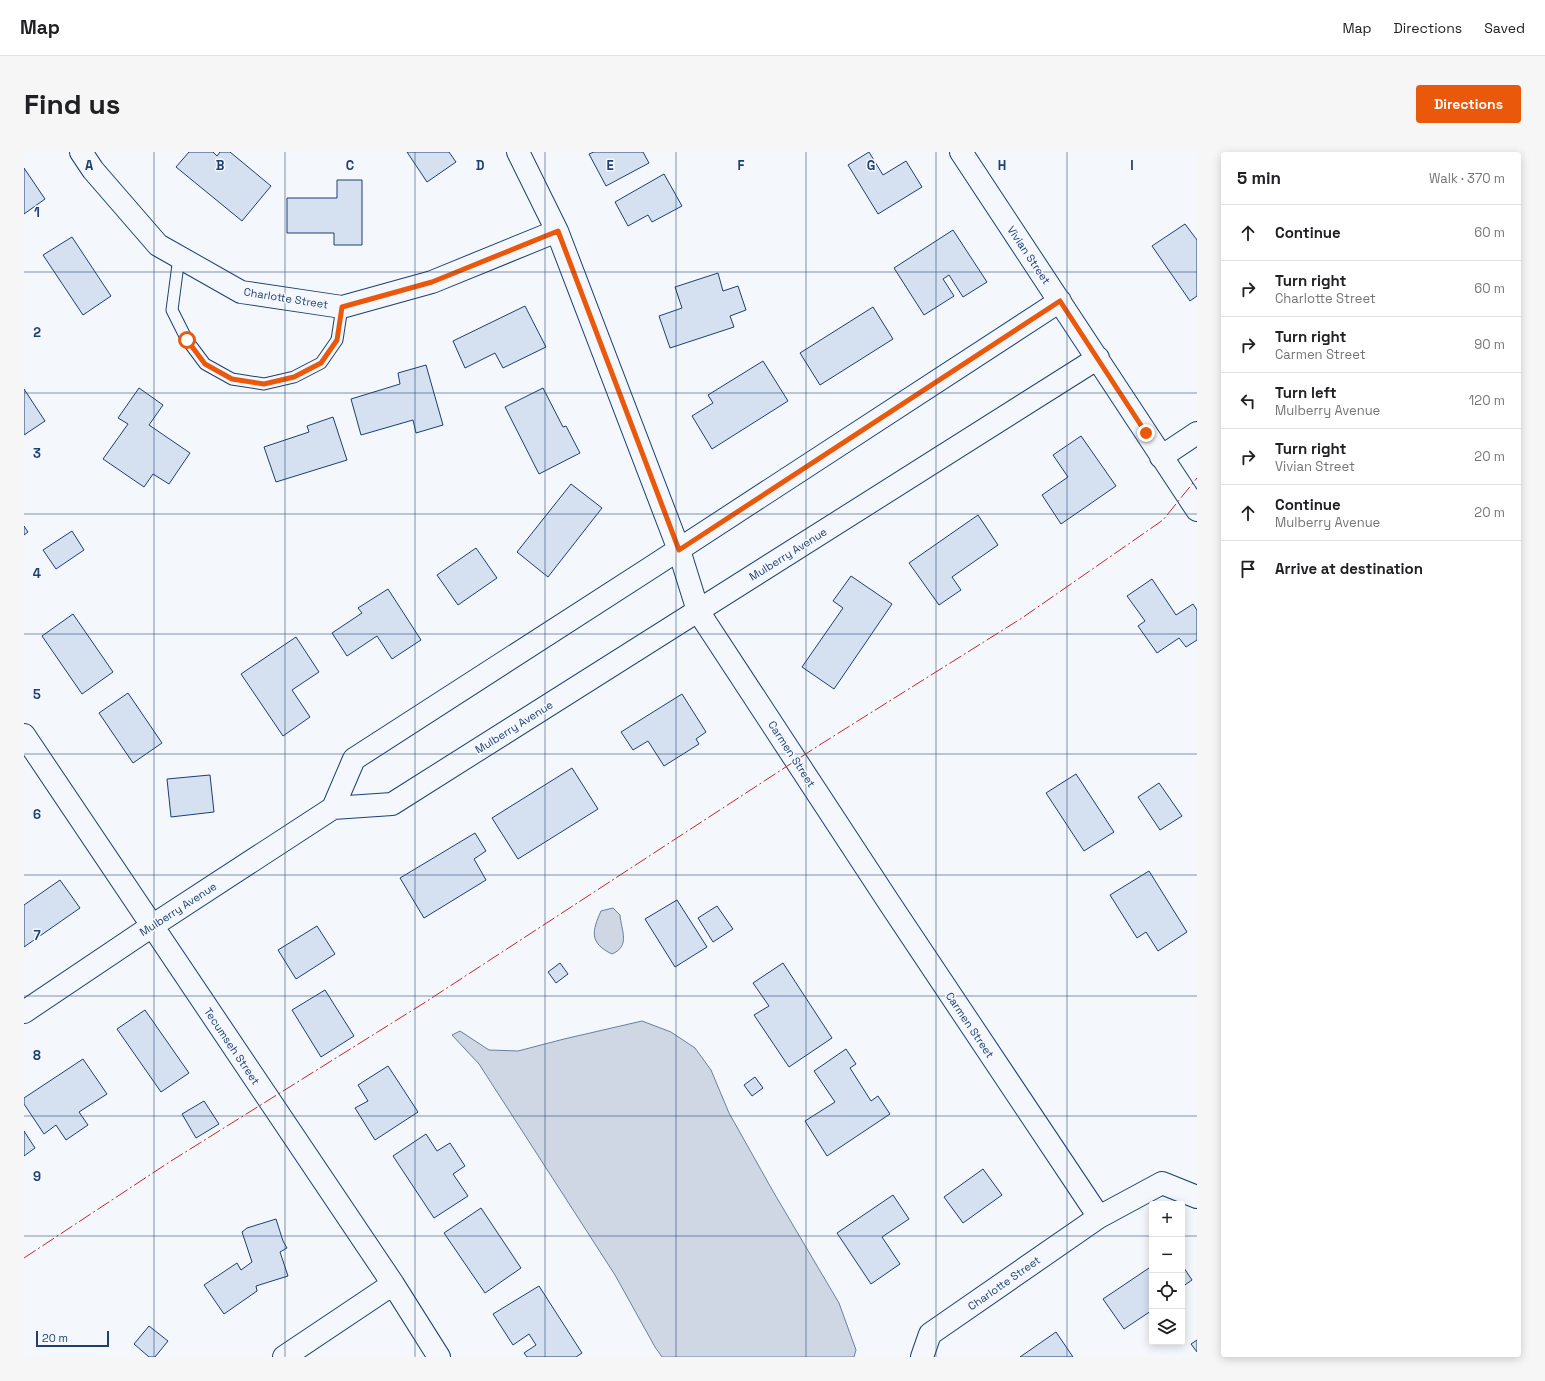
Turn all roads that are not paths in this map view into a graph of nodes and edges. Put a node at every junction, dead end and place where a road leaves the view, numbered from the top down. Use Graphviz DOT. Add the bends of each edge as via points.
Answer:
graph roads {
  1 [pos="81,152"];
  2 [pos="518,152"];
  3 [pos="961,152"];
  4 [pos="558,231"];
  5 [pos="179,257"];
  6 [pos="1060,301"];
  7 [pos="342,307"];
  8 [pos="1098,358"];
  9 [pos="1197,433"];
  10 [pos="1161,457"];
  11 [pos="1197,510"];
  12 [pos="679,550"];
  13 [pos="698,611"];
  14 [pos="24,735"];
  15 [pos="333,808"];
  16 [pos="152,926"];
  17 [pos="24,1012"];
  18 [pos="1197,1197"];
  19 [pos="1099,1217"];
  20 [pos="393,1284"];
  21 [pos="284,1357"];
  22 [pos="439,1357"];
  23 [pos="922,1357"];
  1 -- 5 [label="street, Charlotte Street" via="93,170 158,245"];
  2 -- 4 [label="street, Carmen Street"];
  3 -- 6 [label="street, Vivian Street"];
  4 -- 7 [label="street, Charlotte Street" via="432,282"];
  4 -- 12 [label="street, Carmen Street"];
  5 -- 7 [label="street, Charlotte Street" via="241,292"];
  5 -- 7 [label="lane" via="172,310 187,340 205,364 232,379 264,384 294,377 321,363 337,340"];
  6 -- 8 [label="street, Vivian Street"];
  6 -- 12 [label="street"];
  8 -- 10 [label="street"];
  8 -- 13 [label="street, Mulberry Avenue"];
  9 -- 10 [label="street"];
  10 -- 11 [label="street"];
  12 -- 13 [label="street, Carmen Street"];
  12 -- 15 [label="street" via="354,759"];
  13 -- 15 [label="street, Mulberry Avenue" via="392,804"];
  13 -- 19 [label="street, Carmen Street"];
  14 -- 16 [label="street, Tecumseh Street"];
  15 -- 16 [label="street, Mulberry Avenue"];
  16 -- 17 [label="street, Mulberry Avenue"];
  16 -- 20 [label="street, Tecumseh Street"];
  18 -- 19 [label="street" via="1162,1183"];
  19 -- 23 [label="street, Charlotte Street" via="930,1334"];
  20 -- 21 [label="street"];
  20 -- 22 [label="street, Tecumseh Street"];
}
